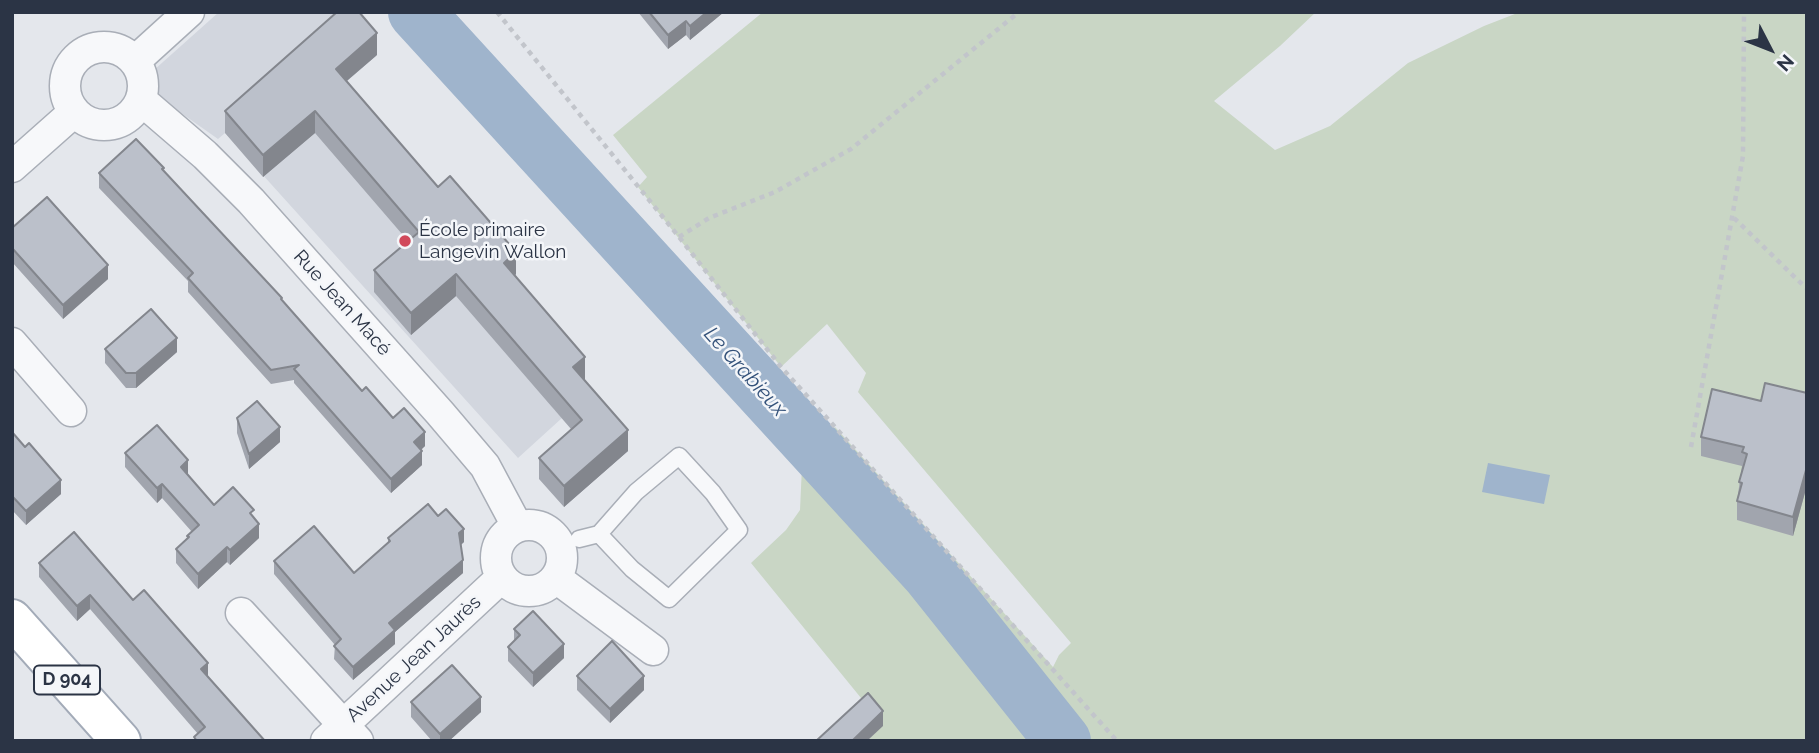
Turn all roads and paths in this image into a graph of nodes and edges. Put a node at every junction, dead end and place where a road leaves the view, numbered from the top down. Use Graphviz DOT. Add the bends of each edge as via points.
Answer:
graph roads {
  1 [pos="189,12"];
  2 [pos="497,12"];
  3 [pos="1020,12"];
  4 [pos="1744,12"];
  5 [pos="135,61"];
  6 [pos="141,100"];
  7 [pos="74,112"];
  8 [pos="12,167"];
  9 [pos="1733,218"];
  10 [pos="679,237"];
  11 [pos="1807,289"];
  12 [pos="12,343"];
  13 [pos="71,411"];
  14 [pos="1691,447"];
  15 [pos="517,526"];
  16 [pos="579,539"];
  17 [pos="502,577"];
  18 [pos="556,578"];
  19 [pos="241,612"];
  20 [pos="12,619"];
  21 [pos="653,650"];
  22 [pos="343,735"];
  23 [pos="121,741"];
  24 [pos="1117,741"];
  1 -- 5 [label="street"];
  2 -- 10 [label="path"];
  3 -- 10 [label="path" via="851,149 775,192 709,218"];
  4 -- 9 [label="path" via="1743,156"];
  5 -- 6 [label="street" via="143,80"];
  5 -- 7 [label="street" via="102,46 79,55 66,77 65,89"];
  6 -- 7 [label="street" via="134,111 111,125 97,125"];
  6 -- 15 [label="street, Rue Jean Macé" via="251,201 423,393 485,466"];
  7 -- 8 [label="street"];
  9 -- 11 [label="path"];
  9 -- 14 [label="path"];
  10 -- 24 [label="path" via="781,367"];
  12 -- 13 [label="street"];
  15 -- 16 [label="street" via="530,524"];
  15 -- 17 [label="street" via="497,548 496,563"];
  16 -- 16 [label="lane" via="632,569 669,599 738,530 713,493 679,456"];
  16 -- 18 [label="street" via="563,557"];
  17 -- 18 [label="street" via="522,591 535,591"];
  17 -- 22 [label="street, Avenue Jean Jaurès"];
  18 -- 21 [label="street"];
  19 -- 22 [label="street"];
  20 -- 23 [label="main road, D 904"];
}
